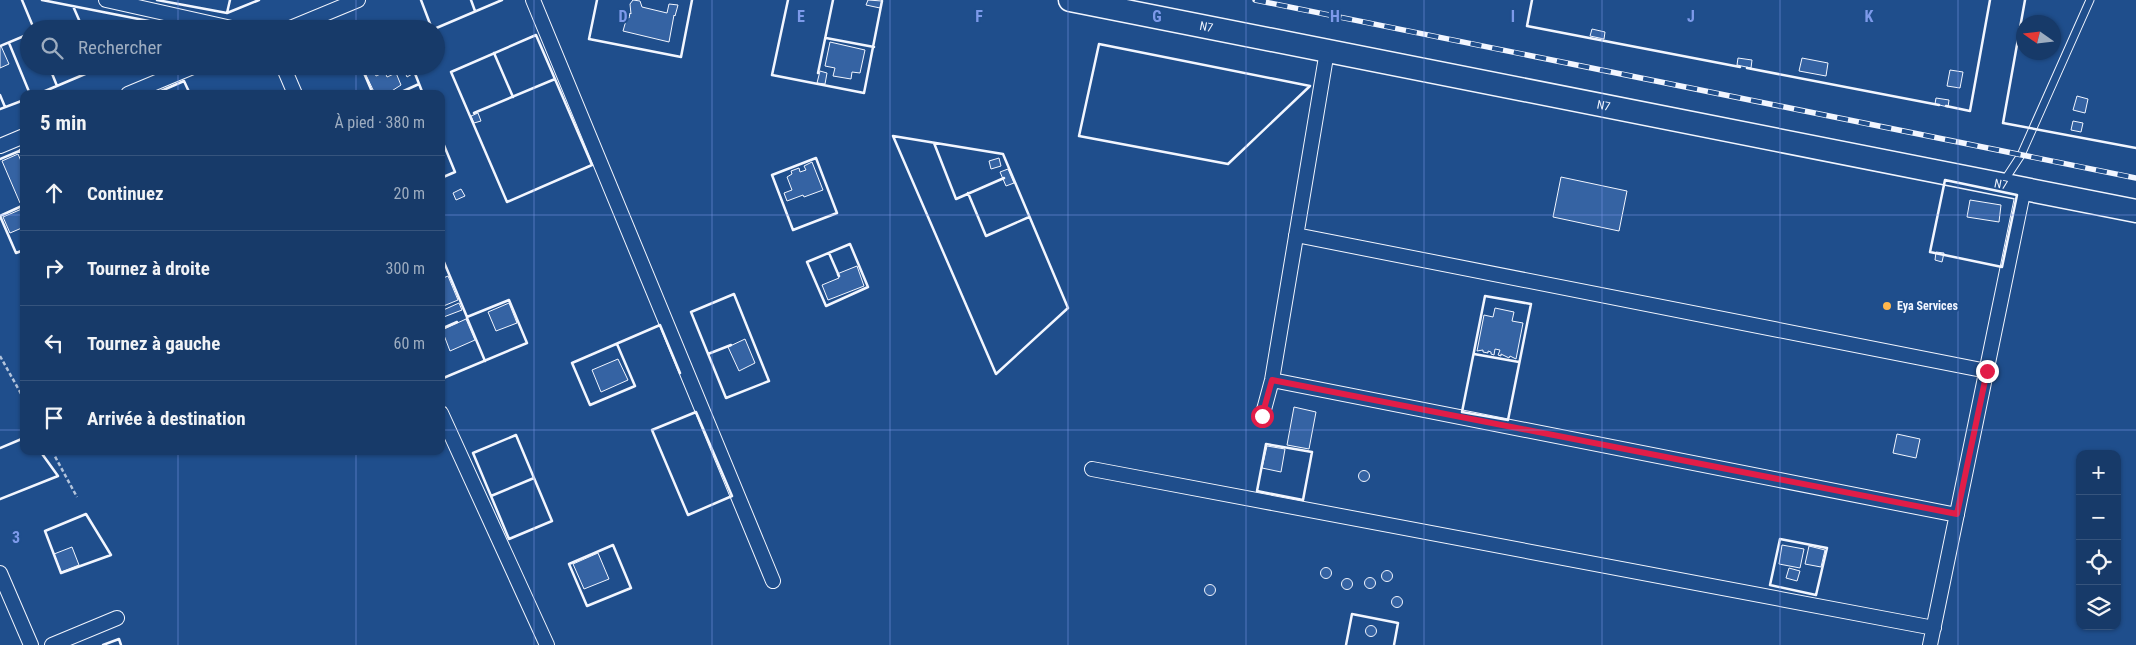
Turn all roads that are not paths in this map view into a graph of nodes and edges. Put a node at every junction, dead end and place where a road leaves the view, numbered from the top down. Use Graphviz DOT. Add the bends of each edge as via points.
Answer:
graph roads {
  1 [pos="106,0"];
  2 [pos="358,0"];
  3 [pos="533,0"];
  4 [pos="1070,0"];
  5 [pos="2090,0"];
  6 [pos="196,20"];
  7 [pos="310,20"];
  8 [pos="1328,51"];
  9 [pos="173,75"];
  10 [pos="287,75"];
  11 [pos="138,90"];
  12 [pos="294,90"];
  13 [pos="20,138"];
  14 [pos="0,146"];
  15 [pos="2002,184"];
  16 [pos="2024,188"];
  17 [pos="2136,211"];
  18 [pos="1296,236"];
  19 [pos="1987,371"];
  20 [pos="1272,380"];
  21 [pos="1262,416"];
  22 [pos="445,423"];
  23 [pos="1092,469"];
  24 [pos="1957,514"];
  25 [pos="0,573"];
  26 [pos="773,581"];
  27 [pos="117,618"];
  28 [pos="1934,628"];
  29 [pos="31,645"];
  30 [pos="52,645"];
  31 [pos="547,645"];
  32 [pos="1930,645"];
  1 -- 6 [label="street"];
  2 -- 7 [label="street"];
  3 -- 26 [label="street"];
  4 -- 8 [label="main road, N7"];
  5 -- 15 [label="lane" via="2025,146"];
  8 -- 15 [label="main road, N7"];
  8 -- 18 [label="street"];
  9 -- 11 [label="street"];
  10 -- 12 [label="street"];
  13 -- 14 [label="street"];
  15 -- 16 [label="main road, N7"];
  16 -- 17 [label="main road, N7"];
  16 -- 19 [label="street"];
  18 -- 19 [label="street"];
  18 -- 20 [label="street"];
  19 -- 24 [label="street"];
  20 -- 21 [label="street"];
  20 -- 24 [label="street"];
  22 -- 31 [label="street"];
  23 -- 28 [label="street"];
  24 -- 28 [label="street"];
  25 -- 29 [label="street"];
  27 -- 30 [label="street"];
  28 -- 32 [label="street"];
}
